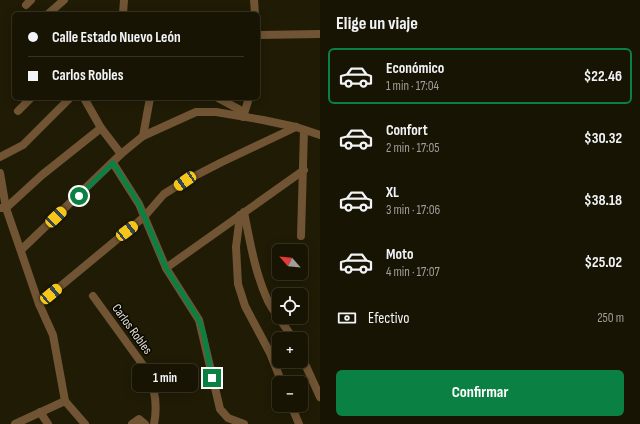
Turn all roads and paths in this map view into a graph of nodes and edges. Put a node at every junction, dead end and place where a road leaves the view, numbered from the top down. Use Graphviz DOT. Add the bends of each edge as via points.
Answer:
graph roads {
  1 [pos="64,0"];
  2 [pos="124,0"];
  3 [pos="254,0"];
  4 [pos="50,12"];
  5 [pos="123,12"];
  6 [pos="255,12"];
  7 [pos="320,34"];
  8 [pos="260,35"];
  9 [pos="29,100"];
  10 [pos="68,100"];
  11 [pos="85,100"];
  12 [pos="150,100"];
  13 [pos="221,100"];
  14 [pos="248,100"];
  15 [pos="18,111"];
  16 [pos="244,115"];
  17 [pos="296,127"];
  18 [pos="101,128"];
  19 [pos="304,130"];
  20 [pos="320,135"];
  21 [pos="143,136"];
  22 [pos="121,154"];
  23 [pos="0,158"];
  24 [pos="113,163"];
  25 [pos="304,170"];
  26 [pos="0,173"];
  27 [pos="3,208"];
  28 [pos="242,213"];
  29 [pos="144,217"];
  30 [pos="301,236"];
  31 [pos="21,250"];
  32 [pos="166,268"];
  33 [pos="93,296"];
  34 [pos="39,304"];
  35 [pos="288,332"];
  36 [pos="307,368"];
  37 [pos="279,376"];
  38 [pos="320,397"];
  39 [pos="65,401"];
  40 [pos="40,412"];
  41 [pos="294,412"];
  42 [pos="15,424"];
  43 [pos="48,424"];
  44 [pos="85,424"];
  45 [pos="132,424"];
  46 [pos="145,424"];
  47 [pos="154,424"];
  48 [pos="244,424"];
  49 [pos="299,424"];
  1 -- 4 [label="street"];
  2 -- 5 [label="street"];
  3 -- 6 [label="street"];
  7 -- 8 [label="street"];
  9 -- 15 [label="street"];
  10 -- 23 [label="street" via="23,145"];
  11 -- 18 [label="street"];
  12 -- 21 [label="street"];
  13 -- 16 [label="street"];
  14 -- 16 [label="street"];
  16 -- 17 [label="street"];
  16 -- 21 [label="street" via="196,112"];
  17 -- 19 [label="street"];
  17 -- 29 [label="street" via="185,181 164,194"];
  18 -- 22 [label="street"];
  18 -- 27 [label="street"];
  19 -- 20 [label="street"];
  19 -- 25 [label="street"];
  21 -- 22 [label="street"];
  22 -- 24 [label="street"];
  24 -- 29 [label="street" via="139,204"];
  24 -- 31 [label="street"];
  25 -- 28 [label="street"];
  25 -- 30 [label="street"];
  26 -- 27 [label="street"];
  27 -- 31 [label="street"];
  28 -- 32 [label="street"];
  28 -- 35 [label="street" via="268,301"];
  28 -- 37 [label="street" via="236,246 238,284 245,306"];
  29 -- 32 [label="street"];
  29 -- 34 [label="street"];
  31 -- 34 [label="street"];
  32 -- 48 [label="street" via="199,320 220,409 228,418"];
  33 -- 47 [label="street, Carlos Robles" via="148,372 156,402"];
  34 -- 39 [label="street" via="52,335"];
  36 -- 38 [label="street"];
  39 -- 40 [label="street"];
  39 -- 44 [label="street"];
  40 -- 42 [label="street"];
  40 -- 43 [label="street"];
  41 -- 49 [label="street"];
  45 -- 46 [label="street" via="139,419"];
}
